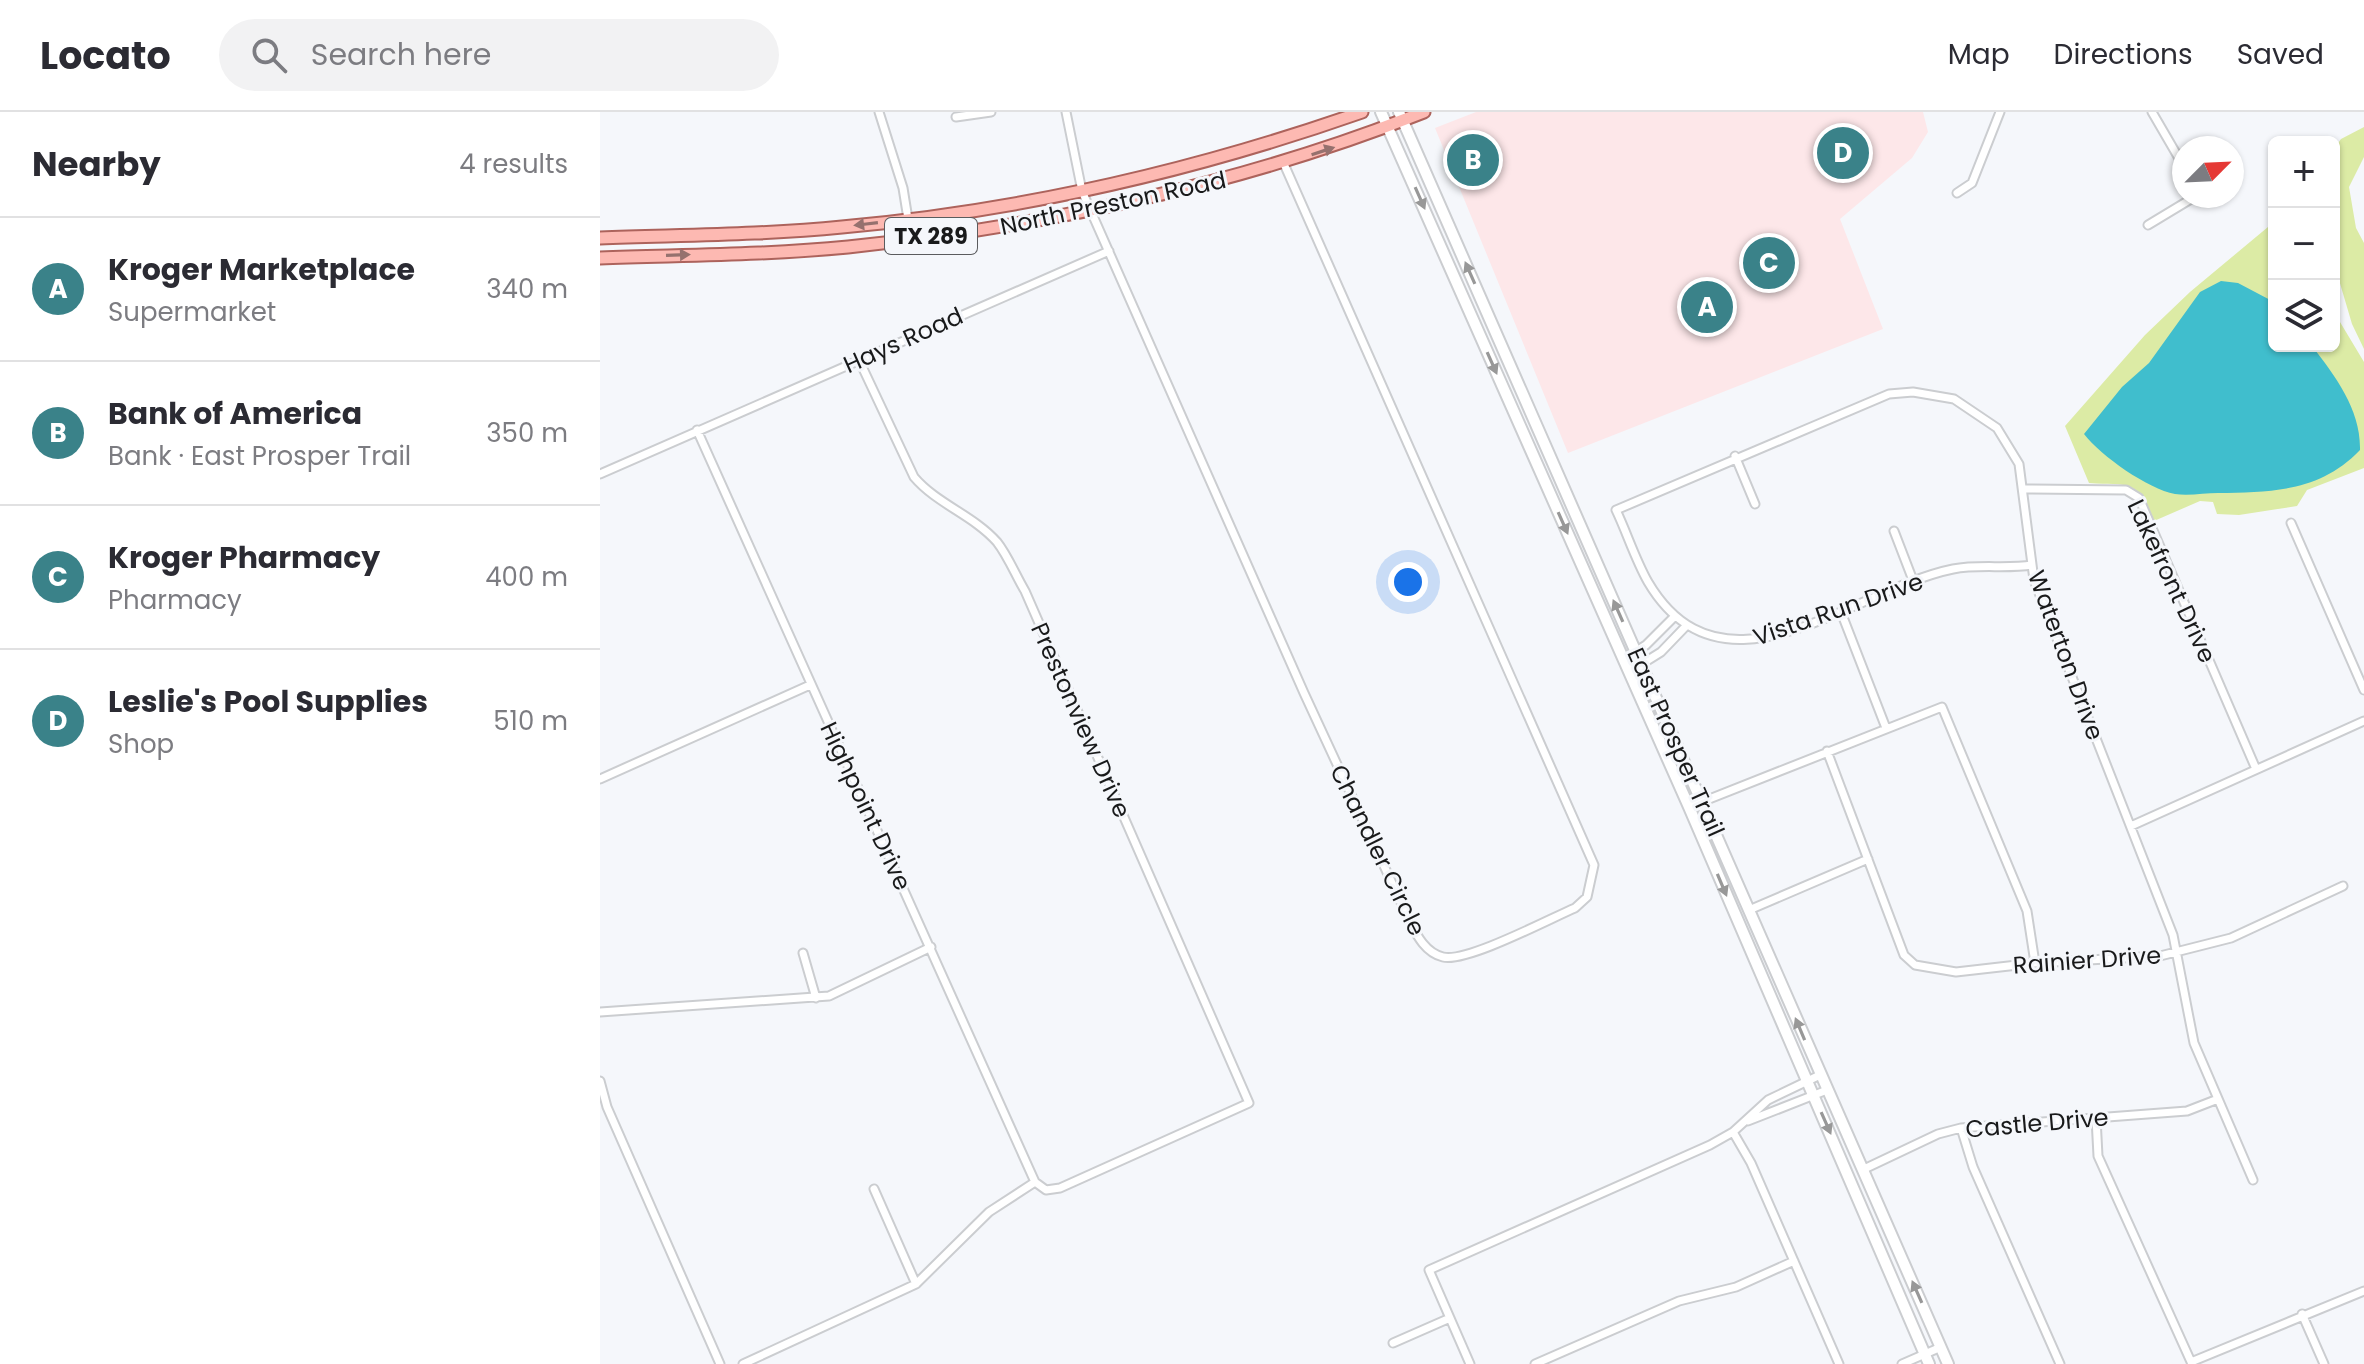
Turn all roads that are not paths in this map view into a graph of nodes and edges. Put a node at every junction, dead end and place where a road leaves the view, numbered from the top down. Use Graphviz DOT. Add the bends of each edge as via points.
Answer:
graph roads {
  1 [pos="879,112"];
  2 [pos="991,112"];
  3 [pos="1066,112"];
  4 [pos="1362,112"];
  5 [pos="1381,112"];
  6 [pos="1424,112"];
  7 [pos="2000,112"];
  8 [pos="2152,112"];
  9 [pos="1401,116"];
  10 [pos="956,117"];
  11 [pos="1388,127"];
  12 [pos="2172,146"];
  13 [pos="1284,164"];
  14 [pos="1082,191"];
  15 [pos="1957,193"];
  16 [pos="2176,208"];
  17 [pos="1091,209"];
  18 [pos="908,219"];
  19 [pos="2148,225"];
  20 [pos="600,238"];
  21 [pos="1109,251"];
  22 [pos="601,258"];
  23 [pos="1492,324"];
  24 [pos="1477,330"];
  25 [pos="859,360"];
  26 [pos="697,430"];
  27 [pos="1735,456"];
  28 [pos="600,474"];
  29 [pos="2025,489"];
  30 [pos="1755,504"];
  31 [pos="1616,510"];
  32 [pos="2291,523"];
  33 [pos="1894,531"];
  34 [pos="2032,565"];
  35 [pos="1914,583"];
  36 [pos="1841,612"];
  37 [pos="1675,616"];
  38 [pos="1687,625"];
  39 [pos="1636,652"];
  40 [pos="1624,659"];
  41 [pos="1642,664"];
  42 [pos="1629,672"];
  43 [pos="810,685"];
  44 [pos="2364,690"];
  45 [pos="2364,721"];
  46 [pos="1886,728"];
  47 [pos="1827,751"];
  48 [pos="2256,769"];
  49 [pos="600,779"];
  50 [pos="1702,801"];
  51 [pos="1689,807"];
  52 [pos="2131,826"];
  53 [pos="1868,859"];
  54 [pos="2343,886"];
  55 [pos="1749,910"];
  56 [pos="931,947"];
  57 [pos="2178,952"];
  58 [pos="803,953"];
  59 [pos="2035,963"];
  60 [pos="816,998"];
  61 [pos="600,1012"];
  62 [pos="1820,1075"];
  63 [pos="1807,1080"];
  64 [pos="600,1081"];
  65 [pos="1827,1090"];
  66 [pos="1814,1096"];
  67 [pos="2218,1099"];
  68 [pos="2096,1118"];
  69 [pos="1745,1121"];
  70 [pos="1961,1128"];
  71 [pos="1733,1132"];
  72 [pos="1862,1170"];
  73 [pos="2253,1180"];
  74 [pos="1035,1182"];
  75 [pos="874,1189"];
  76 [pos="1794,1261"];
  77 [pos="916,1284"];
  78 [pos="2364,1291"];
  79 [pos="2302,1314"];
  80 [pos="1450,1318"];
  81 [pos="1393,1343"];
  82 [pos="1941,1347"];
  83 [pos="1927,1359"];
  84 [pos="2191,1363"];
  85 [pos="720,1364"];
  86 [pos="743,1364"];
  87 [pos="1470,1364"];
  88 [pos="1535,1364"];
  89 [pos="1839,1364"];
  90 [pos="1902,1364"];
  91 [pos="1948,1364"];
  92 [pos="2060,1364"];
  93 [pos="2324,1364"];
  1 -- 18 [label="street"];
  2 -- 10 [label="street"];
  3 -- 14 [label="street, Chandler Circle"];
  4 -- 14 [label="main road, North Preston Road / TX 289" via="1252,148"];
  5 -- 11 [label="main road, East Prosper Trail"];
  6 -- 9 [label="main road, North Preston Road / TX 289"];
  7 -- 15 [label="street" via="1972,183"];
  8 -- 12 [label="street"];
  9 -- 11 [label="main road, North Preston Road / TX 289"];
  23 -- 9 [label="main road, East Prosper Trail, one-way"];
  13 -- 11 [label="main road, North Preston Road / TX 289, one-way"];
  11 -- 24 [label="main road, East Prosper Trail, one-way"];
  13 -- 17 [label="main road, North Preston Road / TX 289"];
  13 -- 21 [label="street, Chandler Circle" via="1589,850 1593,884 1575,908 1463,956 1439,956 1419,939 1297,679"];
  14 -- 17 [label="street, Chandler Circle"];
  14 -- 18 [label="main road, North Preston Road / TX 289"];
  16 -- 19 [label="street"];
  17 -- 21 [label="street, Chandler Circle"];
  22 -- 17 [label="main road, North Preston Road / TX 289, one-way" via="846,247"];
  18 -- 20 [label="main road, North Preston Road / TX 289, one-way"];
  20 -- 22 [label="street"];
  21 -- 25 [label="street, Hays Road"];
  23 -- 24 [label="main road"];
  39 -- 23 [label="main road, East Prosper Trail, one-way"];
  24 -- 40 [label="main road, East Prosper Trail, one-way"];
  25 -- 26 [label="street, Hays Road"];
  25 -- 74 [label="street, Prestonview Drive" via="914,477 997,543 1025,591 1249,1103 1060,1188 1046,1190"];
  26 -- 28 [label="street, Hays Road"];
  26 -- 43 [label="street, Highpoint Drive"];
  27 -- 29 [label="street, Waterton Drive" via="1889,394 1913,392 1954,399 1997,428 2019,464"];
  27 -- 30 [label="street"];
  27 -- 31 [label="street, Waterton Drive"];
  29 -- 34 [label="street, Waterton Drive"];
  29 -- 48 [label="street, Lakefront Drive" via="2126,490 2139,498"];
  31 -- 37 [label="street, Vista Run Drive" via="1648,581"];
  32 -- 44 [label="street"];
  33 -- 35 [label="street"];
  34 -- 35 [label="street, Vista Run Drive" via="1953,569"];
  34 -- 52 [label="street, Waterton Drive"];
  35 -- 36 [label="street, Vista Run Drive"];
  36 -- 38 [label="street, Vista Run Drive" via="1744,642 1716,638"];
  36 -- 46 [label="street"];
  37 -- 38 [label="street, Vista Run Drive"];
  37 -- 39 [label="street"];
  38 -- 41 [label="street"];
  39 -- 40 [label="street"];
  39 -- 41 [label="main road, East Prosper Trail"];
  40 -- 42 [label="main road, East Prosper Trail"];
  41 -- 42 [label="street"];
  41 -- 50 [label="main road, East Prosper Trail"];
  42 -- 51 [label="main road, East Prosper Trail"];
  43 -- 49 [label="street"];
  43 -- 56 [label="street, Highpoint Drive"];
  45 -- 48 [label="street"];
  46 -- 47 [label="street"];
  46 -- 59 [label="street" via="1942,707 2027,911"];
  47 -- 50 [label="street"];
  47 -- 53 [label="street"];
  48 -- 52 [label="street"];
  50 -- 51 [label="street"];
  50 -- 55 [label="main road, East Prosper Trail"];
  51 -- 63 [label="main road, East Prosper Trail, one-way"];
  52 -- 57 [label="street, Waterton Drive"];
  53 -- 55 [label="street"];
  53 -- 59 [label="street, Rainier Drive" via="1904,955 1915,965 1956,972"];
  54 -- 57 [label="street, Rainier Drive" via="2231,938"];
  62 -- 55 [label="main road, East Prosper Trail, one-way"];
  56 -- 60 [label="street" via="841,992"];
  56 -- 74 [label="street, Highpoint Drive"];
  57 -- 59 [label="street, Rainier Drive"];
  57 -- 67 [label="street, Waterton Drive" via="2194,1043"];
  58 -- 60 [label="street"];
  60 -- 61 [label="street"];
  62 -- 63 [label="street"];
  62 -- 65 [label="main road, East Prosper Trail"];
  63 -- 66 [label="main road, East Prosper Trail"];
  63 -- 69 [label="street" via="1768,1100"];
  64 -- 85 [label="street"];
  65 -- 66 [label="street"];
  65 -- 72 [label="main road, East Prosper Trail"];
  66 -- 69 [label="street"];
  66 -- 83 [label="main road, East Prosper Trail, one-way"];
  67 -- 68 [label="street, Castle Drive" via="2187,1111"];
  67 -- 73 [label="street, Waterton Drive"];
  68 -- 70 [label="street, Castle Drive"];
  68 -- 84 [label="street" via="2098,1156"];
  69 -- 71 [label="street"];
  70 -- 72 [label="street, Castle Drive"];
  70 -- 92 [label="street" via="1973,1167"];
  71 -- 76 [label="street"];
  71 -- 80 [label="street" via="1429,1270"];
  82 -- 72 [label="main road, East Prosper Trail, one-way"];
  74 -- 77 [label="street" via="989,1212"];
  75 -- 77 [label="street"];
  76 -- 88 [label="street" via="1736,1287 1679,1301"];
  76 -- 89 [label="street"];
  77 -- 86 [label="street"];
  78 -- 79 [label="street"];
  79 -- 84 [label="street"];
  79 -- 93 [label="street"];
  80 -- 81 [label="street"];
  80 -- 87 [label="street"];
  82 -- 83 [label="street"];
  82 -- 91 [label="main road, East Prosper Trail"];
  83 -- 90 [label="street"];
}
